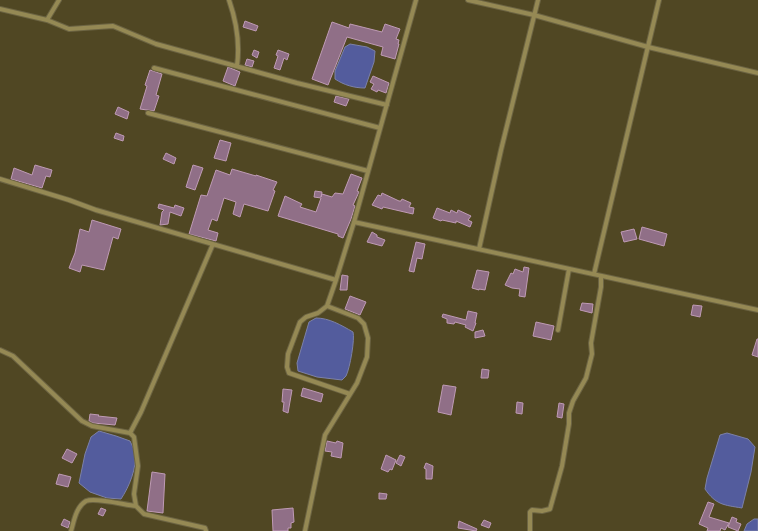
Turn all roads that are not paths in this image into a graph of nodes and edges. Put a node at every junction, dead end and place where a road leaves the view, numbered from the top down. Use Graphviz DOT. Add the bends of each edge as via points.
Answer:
graph roads {
  1 [pos="59,0"];
  2 [pos="229,0"];
  3 [pos="416,0"];
  4 [pos="468,0"];
  5 [pos="538,0"];
  6 [pos="659,0"];
  7 [pos="0,9"];
  8 [pos="534,15"];
  9 [pos="47,20"];
  10 [pos="648,48"];
  11 [pos="237,66"];
  12 [pos="154,68"];
  13 [pos="758,73"];
  14 [pos="387,106"];
  15 [pos="148,113"];
  16 [pos="380,128"];
  17 [pos="368,171"];
  18 [pos="0,179"];
  19 [pos="354,222"];
  20 [pos="213,244"];
  21 [pos="478,249"];
  22 [pos="569,269"];
  23 [pos="594,274"];
  24 [pos="602,276"];
  25 [pos="336,280"];
  26 [pos="327,306"];
  27 [pos="758,310"];
  28 [pos="558,330"];
  29 [pos="0,350"];
  30 [pos="350,394"];
  31 [pos="130,434"];
  32 [pos="136,506"];
  33 [pos="71,531"];
  34 [pos="206,531"];
  35 [pos="305,531"];
  36 [pos="530,531"];
  1 -- 9 [label="street"];
  2 -- 11 [label="street" via="234,13 239,52"];
  3 -- 14 [label="street"];
  4 -- 8 [label="street"];
  5 -- 8 [label="street"];
  6 -- 10 [label="street"];
  7 -- 9 [label="street"];
  8 -- 10 [label="street"];
  8 -- 21 [label="street"];
  9 -- 11 [label="street" via="69,29 113,26 156,44"];
  10 -- 13 [label="street"];
  10 -- 23 [label="street"];
  11 -- 14 [label="street"];
  12 -- 16 [label="street"];
  14 -- 16 [label="street"];
  15 -- 17 [label="street"];
  16 -- 17 [label="street"];
  17 -- 19 [label="street"];
  18 -- 20 [label="street"];
  19 -- 21 [label="street"];
  19 -- 25 [label="street"];
  20 -- 25 [label="street"];
  20 -- 31 [label="street"];
  21 -- 22 [label="street"];
  22 -- 23 [label="street"];
  22 -- 28 [label="street"];
  23 -- 24 [label="street"];
  24 -- 27 [label="street"];
  24 -- 36 [label="street" via="591,343 592,354 586,378 572,401 556,492 550,509 530,512"];
  25 -- 26 [label="street"];
  26 -- 30 [label="street" via="358,318 364,324 368,338 367,356"];
  26 -- 30 [label="street" via="300,322 288,354 287,367 289,373"];
  29 -- 31 [label="street" via="13,356 82,421 92,426"];
  30 -- 35 [label="street" via="325,434"];
  31 -- 32 [label="street" via="134,437 138,466 134,494"];
  32 -- 33 [label="street" via="97,500 87,501 79,508"];
  32 -- 34 [label="street" via="144,514 205,528"];
}
